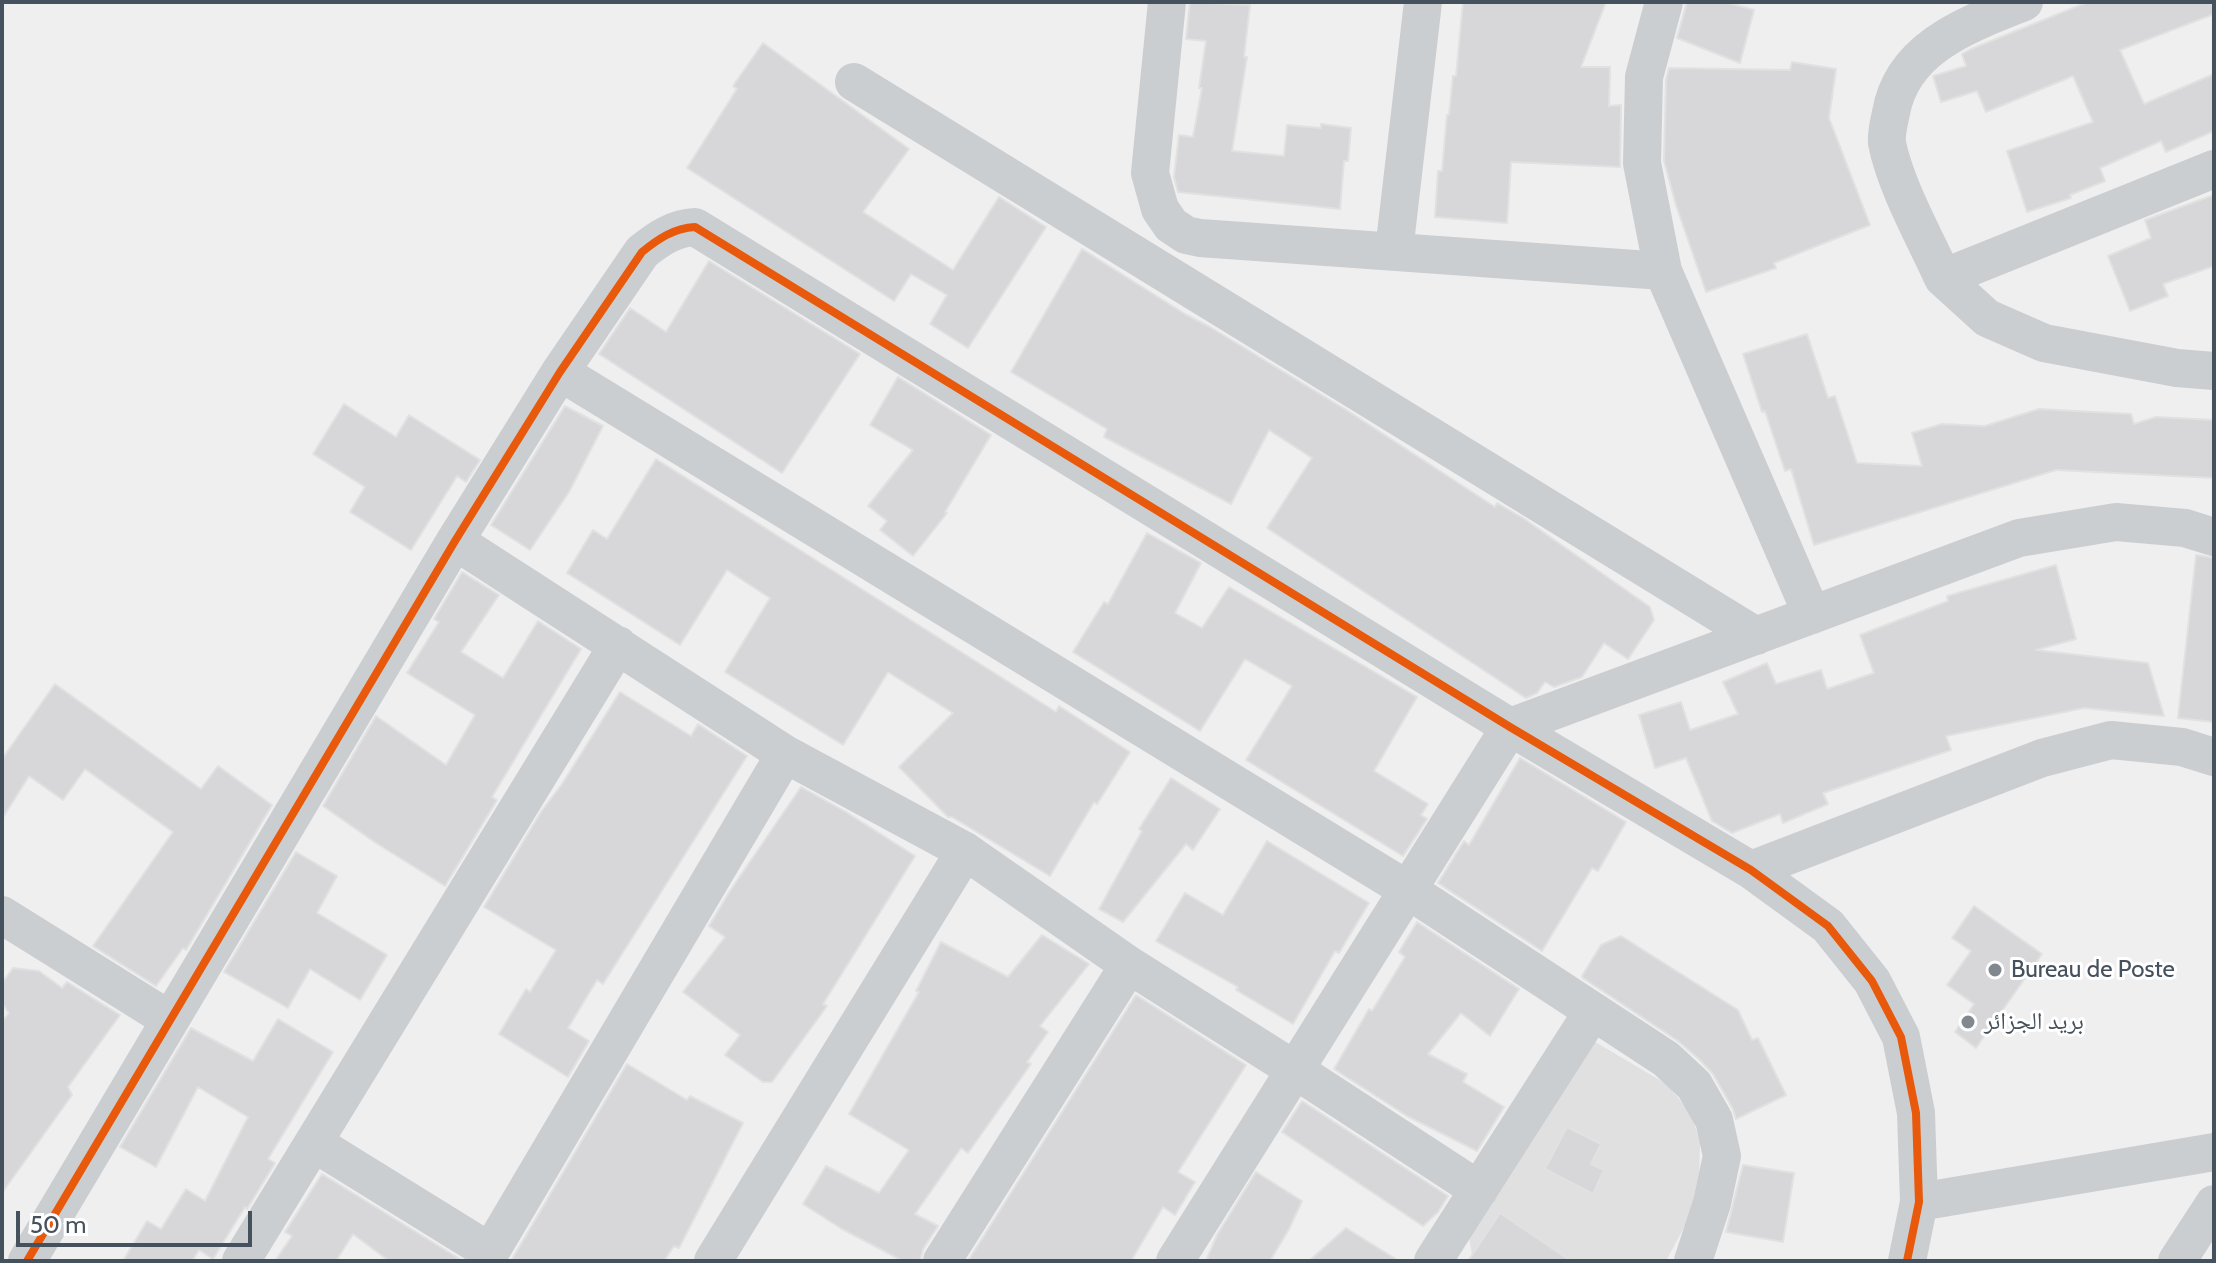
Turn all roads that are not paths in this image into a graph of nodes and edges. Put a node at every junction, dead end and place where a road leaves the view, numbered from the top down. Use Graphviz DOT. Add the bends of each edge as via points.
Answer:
graph roads {
  1 [pos="1167,2"];
  2 [pos="1423,2"];
  3 [pos="1664,2"];
  4 [pos="2014,4"];
  5 [pos="854,82"];
  6 [pos="2214,169"];
  7 [pos="1394,251"];
  8 [pos="1663,271"];
  9 [pos="1943,278"];
  10 [pos="2214,371"];
  11 [pos="560,372"];
  12 [pos="2214,537"];
  13 [pos="455,541"];
  14 [pos="1812,615"];
  15 [pos="1756,636"];
  16 [pos="618,645"];
  17 [pos="1510,727"];
  18 [pos="785,754"];
  19 [pos="2214,757"];
  20 [pos="965,851"];
  21 [pos="1751,870"];
  22 [pos="1408,890"];
  23 [pos="2,915"];
  24 [pos="1129,965"];
  25 [pos="1593,1011"];
  26 [pos="170,1020"];
  27 [pos="1295,1070"];
  28 [pos="314,1143"];
  29 [pos="2214,1152"];
  30 [pos="1479,1190"];
  31 [pos="1919,1202"];
  32 [pos="2214,1204"];
  33 [pos="488,1257"];
  34 [pos="27,1261"];
  35 [pos="241,1261"];
  36 [pos="713,1261"];
  37 [pos="942,1261"];
  38 [pos="1175,1261"];
  39 [pos="1433,1261"];
  40 [pos="1693,1261"];
  41 [pos="1907,1261"];
  42 [pos="2177,1261"];
  1 -- 7 [label="street" via="1150,173 1160,209 1171,225 1200,238"];
  2 -- 7 [label="street"];
  3 -- 8 [label="street" via="1644,77 1642,163"];
  4 -- 9 [label="street" via="1947,35 1911,66 1894,95 1887,139 1895,172"];
  5 -- 15 [label="street"];
  6 -- 9 [label="street"];
  7 -- 8 [label="street"];
  8 -- 14 [label="street"];
  9 -- 10 [label="street" via="1987,318 2044,343"];
  11 -- 13 [label="street"];
  11 -- 17 [label="street" via="642,252 674,231 695,227"];
  11 -- 22 [label="street"];
  12 -- 14 [label="street" via="2185,528 2116,522 2019,538"];
  13 -- 16 [label="street"];
  13 -- 26 [label="street"];
  14 -- 15 [label="street"];
  15 -- 17 [label="street"];
  16 -- 18 [label="street"];
  16 -- 28 [label="street"];
  17 -- 21 [label="street"];
  17 -- 22 [label="street"];
  18 -- 20 [label="street"];
  18 -- 33 [label="street"];
  19 -- 21 [label="street" via="2182,747 2111,740 2042,758"];
  20 -- 24 [label="street"];
  20 -- 36 [label="street"];
  21 -- 31 [label="street" via="1828,926 1872,981 1901,1037 1916,1113"];
  22 -- 25 [label="street"];
  22 -- 27 [label="street"];
  23 -- 26 [label="street"];
  24 -- 27 [label="street"];
  24 -- 37 [label="street"];
  25 -- 30 [label="street"];
  25 -- 40 [label="street" via="1675,1067 1694,1085 1714,1120 1722,1156"];
  26 -- 34 [label="street"];
  27 -- 30 [label="street"];
  27 -- 38 [label="street"];
  28 -- 33 [label="street"];
  28 -- 35 [label="street"];
  29 -- 31 [label="street"];
  30 -- 39 [label="street"];
  31 -- 41 [label="street"];
  32 -- 42 [label="street"];
}
